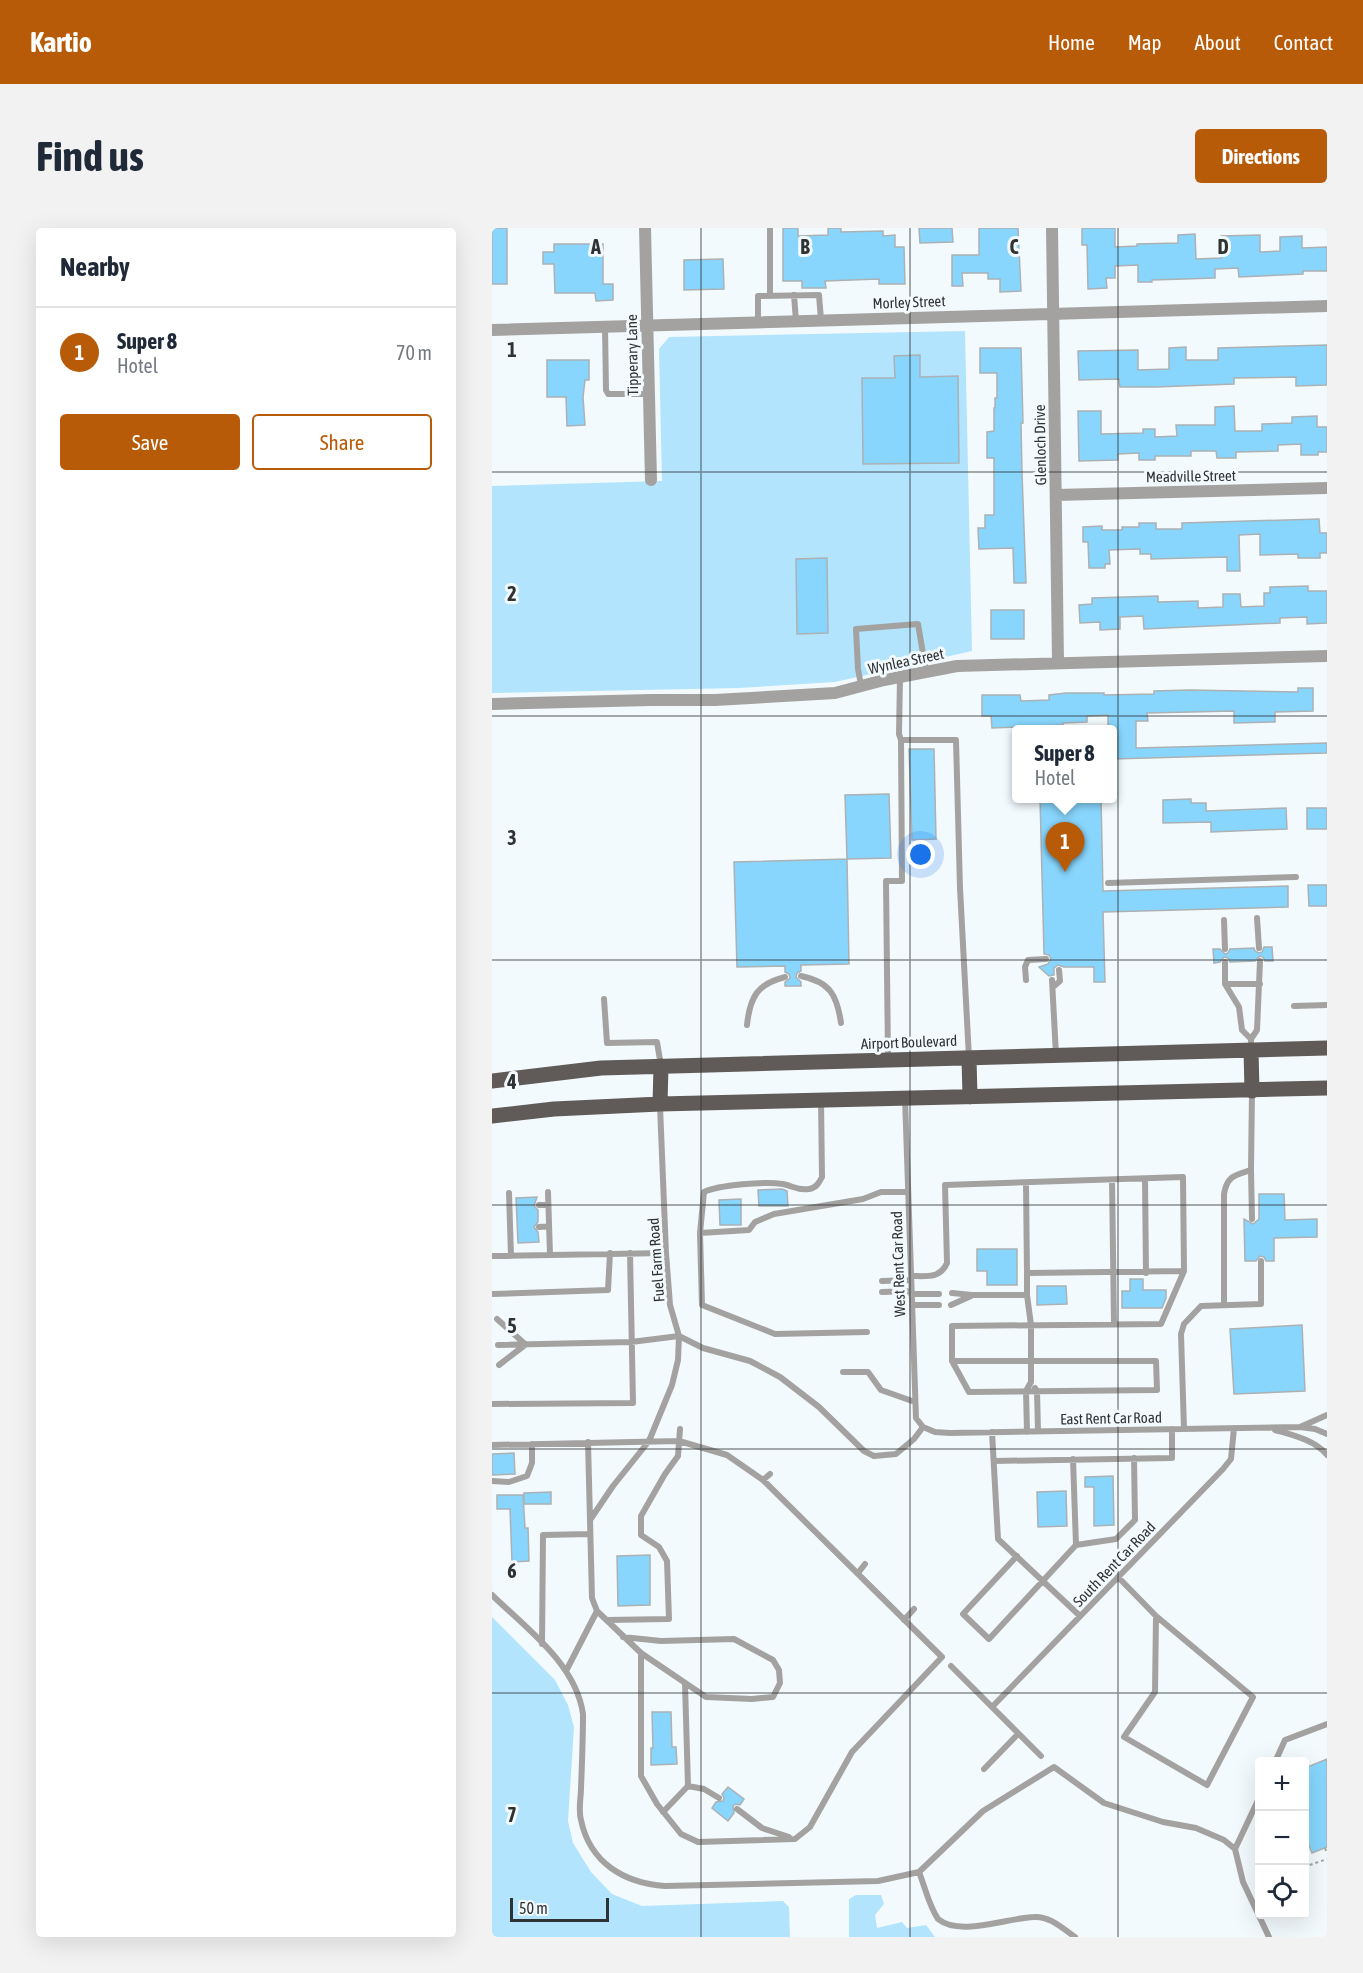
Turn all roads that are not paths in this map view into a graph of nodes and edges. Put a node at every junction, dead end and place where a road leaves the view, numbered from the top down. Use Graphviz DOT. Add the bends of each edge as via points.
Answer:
graph roads {
  1 [pos="645,228"];
  2 [pos="770,228"];
  3 [pos="1052,228"];
  4 [pos="794,295"];
  5 [pos="770,296"];
  6 [pos="1327,306"];
  7 [pos="1054,313"];
  8 [pos="821,320"];
  9 [pos="796,321"];
  10 [pos="758,322"];
  11 [pos="646,326"];
  12 [pos="605,327"];
  13 [pos="492,330"];
  14 [pos="648,394"];
  15 [pos="651,480"];
  16 [pos="1327,488"];
  17 [pos="1056,495"];
  18 [pos="1327,656"];
  19 [pos="1058,662"];
  20 [pos="926,671"];
  21 [pos="900,676"];
  22 [pos="861,686"];
  23 [pos="492,704"];
  24 [pos="901,740"];
  25 [pos="1296,877"];
  26 [pos="1108,883"];
  27 [pos="1257,918"];
  28 [pos="1224,920"];
  29 [pos="1259,948"];
  30 [pos="1225,949"];
  31 [pos="1046,959"];
  32 [pos="1260,961"];
  33 [pos="1225,962"];
  34 [pos="1059,970"];
  35 [pos="801,976"];
  36 [pos="785,977"];
  37 [pos="1026,980"];
  38 [pos="1225,984"];
  39 [pos="1260,984"];
  40 [pos="604,999"];
  41 [pos="1327,1005"];
  42 [pos="1294,1006"];
  43 [pos="841,1023"];
  44 [pos="747,1025"];
  45 [pos="1251,1044"];
  46 [pos="1327,1047"];
  47 [pos="1056,1055"];
  48 [pos="969,1058"];
  49 [pos="888,1061"];
  50 [pos="661,1066"];
  51 [pos="492,1081"];
  52 [pos="1327,1088"];
  53 [pos="1252,1090"];
  54 [pos="970,1097"];
  55 [pos="905,1098"];
  56 [pos="821,1100"];
  57 [pos="660,1104"];
  58 [pos="492,1116"];
  59 [pos="1251,1170"];
  60 [pos="1145,1179"];
  61 [pos="1112,1180"];
  62 [pos="1026,1183"];
  63 [pos="908,1191"];
  64 [pos="548,1192"];
  65 [pos="509,1193"];
  66 [pos="539,1206"];
  67 [pos="548,1206"];
  68 [pos="1252,1219"];
  69 [pos="539,1227"];
  70 [pos="549,1227"];
  71 [pos="700,1233"];
  72 [pos="666,1252"];
  73 [pos="610,1253"];
  74 [pos="630,1253"];
  75 [pos="550,1255"];
  76 [pos="492,1256"];
  77 [pos="511,1256"];
  78 [pos="1261,1261"];
  79 [pos="1184,1271"];
  80 [pos="1113,1273"];
  81 [pos="1146,1273"];
  82 [pos="1027,1274"];
  83 [pos="911,1278"];
  84 [pos="882,1281"];
  85 [pos="882,1292"];
  86 [pos="911,1292"];
  87 [pos="952,1293"];
  88 [pos="492,1294"];
  89 [pos="939,1294"];
  90 [pos="972,1295"];
  91 [pos="1027,1295"];
  92 [pos="912,1305"];
  93 [pos="939,1305"];
  94 [pos="951,1305"];
  95 [pos="1224,1305"];
  96 [pos="497,1319"];
  97 [pos="1114,1324"];
  98 [pos="1031,1325"];
  99 [pos="867,1332"];
  100 [pos="679,1336"];
  101 [pos="631,1342"];
  102 [pos="526,1344"];
  103 [pos="498,1345"];
  104 [pos="952,1361"];
  105 [pos="1031,1361"];
  106 [pos="499,1365"];
  107 [pos="843,1372"];
  108 [pos="1031,1382"];
  109 [pos="1026,1391"];
  110 [pos="1037,1391"];
  111 [pos="915,1402"];
  112 [pos="492,1404"];
  113 [pos="1327,1415"];
  114 [pos="922,1427"];
  115 [pos="1300,1427"];
  116 [pos="1234,1428"];
  117 [pos="1268,1428"];
  118 [pos="680,1429"];
  119 [pos="1172,1429"];
  120 [pos="1184,1429"];
  121 [pos="1038,1431"];
  122 [pos="992,1432"];
  123 [pos="1027,1432"];
  124 [pos="1327,1434"];
  125 [pos="649,1441"];
  126 [pos="679,1441"];
  127 [pos="588,1443"];
  128 [pos="532,1444"];
  129 [pos="492,1445"];
  130 [pos="1327,1455"];
  131 [pos="1134,1458"];
  132 [pos="1073,1459"];
  133 [pos="994,1461"];
  134 [pos="770,1474"];
  135 [pos="763,1480"];
  136 [pos="492,1481"];
  137 [pos="590,1521"];
  138 [pos="590,1534"];
  139 [pos="1076,1545"];
  140 [pos="1017,1556"];
  141 [pos="865,1564"];
  142 [pos="858,1573"];
  143 [pos="1118,1577"];
  144 [pos="1043,1581"];
  145 [pos="492,1595"];
  146 [pos="914,1609"];
  147 [pos="597,1611"];
  148 [pos="1080,1616"];
  149 [pos="1156,1616"];
  150 [pos="607,1620"];
  151 [pos="904,1620"];
  152 [pos="624,1637"];
  153 [pos="542,1644"];
  154 [pos="641,1653"];
  155 [pos="951,1666"];
  156 [pos="566,1671"];
  157 [pos="685,1684"];
  158 [pos="992,1707"];
  159 [pos="1327,1724"];
  160 [pos="1018,1734"];
  161 [pos="1041,1756"];
  162 [pos="1277,1757"];
  163 [pos="984,1769"];
  164 [pos="688,1786"];
  165 [pos="719,1798"];
  166 [pos="1255,1807"];
  167 [pos="737,1809"];
  168 [pos="663,1812"];
  169 [pos="795,1839"];
  170 [pos="1235,1849"];
  171 [pos="919,1872"];
  172 [pos="1075,1937"];
  173 [pos="1269,1937"];
  1 -- 11 [label="street, Tipperary Lane"];
  2 -- 5 [label="lane"];
  3 -- 7 [label="street, Glenloch Drive"];
  4 -- 5 [label="lane"];
  4 -- 8 [label="lane" via="819,295"];
  4 -- 9 [label="lane"];
  5 -- 10 [label="lane" via="758,296"];
  6 -- 7 [label="street, Morley Street"];
  7 -- 8 [label="street, Morley Street"];
  7 -- 17 [label="street, Glenloch Drive"];
  8 -- 9 [label="street, Morley Street"];
  9 -- 10 [label="street, Morley Street"];
  10 -- 11 [label="street, Morley Street"];
  11 -- 12 [label="street, Morley Street"];
  11 -- 14 [label="street, Tipperary Lane"];
  12 -- 13 [label="street, Morley Street"];
  12 -- 14 [label="lane" via="608,394"];
  14 -- 15 [label="street, Tipperary Lane"];
  16 -- 17 [label="street, Meadville Street"];
  17 -- 19 [label="street, Glenloch Drive"];
  18 -- 19 [label="street, Wynlea Street"];
  19 -- 20 [label="street, Wynlea Street"];
  20 -- 21 [label="street, Wynlea Street"];
  20 -- 22 [label="lane" via="918,624 856,629"];
  21 -- 22 [label="street, Wynlea Street"];
  21 -- 24 [label="lane"];
  22 -- 23 [label="street, Wynlea Street" via="835,693 715,700"];
  24 -- 48 [label="lane" via="956,740"];
  24 -- 49 [label="lane" via="902,882 886,882"];
  25 -- 26 [label="lane"];
  27 -- 29 [label="lane"];
  28 -- 30 [label="lane"];
  31 -- 37 [label="lane" via="1028,960"];
  32 -- 39 [label="lane"];
  33 -- 38 [label="lane"];
  34 -- 47 [label="lane" via="1060,981 1052,983"];
  35 -- 43 [label="lane" via="825,984 839,1006"];
  36 -- 44 [label="lane" via="760,989 749,1004"];
  38 -- 39 [label="lane"];
  38 -- 45 [label="lane" via="1239,1007 1242,1030"];
  39 -- 45 [label="lane" via="1257,1030"];
  40 -- 50 [label="lane" via="607,1043 657,1042"];
  41 -- 42 [label="lane"];
  45 -- 46 [label="main road, Airport Boulevard"];
  45 -- 47 [label="main road, Airport Boulevard"];
  45 -- 53 [label="main road"];
  47 -- 48 [label="main road, Airport Boulevard"];
  48 -- 49 [label="main road, Airport Boulevard"];
  48 -- 54 [label="main road"];
  49 -- 50 [label="main road, Airport Boulevard"];
  50 -- 51 [label="main road, Airport Boulevard" via="601,1068"];
  50 -- 57 [label="main road"];
  52 -- 53 [label="main road"];
  53 -- 54 [label="main road"];
  53 -- 59 [label="lane"];
  54 -- 55 [label="main road"];
  55 -- 56 [label="main road"];
  55 -- 63 [label="lane, West Rent Car Road"];
  56 -- 57 [label="main road"];
  56 -- 71 [label="lane" via="819,1184 813,1189 798,1190 783,1184 711,1188 702,1198"];
  57 -- 58 [label="main road"];
  57 -- 72 [label="lane, Fuel Farm Road"];
  59 -- 68 [label="lane"];
  59 -- 95 [label="lane" via="1234,1175 1226,1183"];
  60 -- 61 [label="lane"];
  60 -- 79 [label="lane" via="1183,1177"];
  60 -- 81 [label="lane"];
  61 -- 62 [label="lane"];
  61 -- 80 [label="lane"];
  62 -- 82 [label="lane"];
  62 -- 83 [label="lane" via="945,1185 947,1263 938,1275"];
  63 -- 71 [label="lane" via="880,1192 863,1199 774,1214 755,1222 749,1230"];
  63 -- 83 [label="lane, West Rent Car Road"];
  64 -- 67 [label="lane"];
  65 -- 77 [label="lane"];
  66 -- 67 [label="lane"];
  67 -- 70 [label="lane"];
  69 -- 70 [label="lane"];
  70 -- 75 [label="lane"];
  71 -- 99 [label="lane" via="702,1305 775,1334"];
  72 -- 74 [label="lane"];
  72 -- 100 [label="lane, Fuel Farm Road" via="670,1305"];
  73 -- 74 [label="lane"];
  73 -- 75 [label="lane"];
  73 -- 88 [label="lane" via="608,1290"];
  74 -- 101 [label="lane"];
  75 -- 77 [label="lane"];
  76 -- 77 [label="lane"];
  78 -- 95 [label="lane" via="1261,1304"];
  79 -- 81 [label="lane"];
  79 -- 97 [label="lane" via="1161,1324"];
  80 -- 81 [label="lane"];
  80 -- 82 [label="lane"];
  80 -- 97 [label="lane"];
  82 -- 91 [label="lane"];
  83 -- 84 [label="lane"];
  83 -- 86 [label="lane, West Rent Car Road"];
  85 -- 86 [label="lane"];
  86 -- 89 [label="lane"];
  86 -- 92 [label="lane, West Rent Car Road"];
  87 -- 90 [label="lane"];
  90 -- 91 [label="lane"];
  90 -- 94 [label="lane"];
  91 -- 98 [label="lane"];
  92 -- 93 [label="lane"];
  92 -- 111 [label="lane, West Rent Car Road"];
  95 -- 120 [label="lane" via="1201,1306 1184,1324"];
  96 -- 102 [label="lane"];
  97 -- 98 [label="lane"];
  98 -- 104 [label="lane" via="952,1326"];
  98 -- 105 [label="lane"];
  100 -- 101 [label="lane"];
  100 -- 114 [label="lane" via="703,1348 750,1361 780,1377 874,1456 896,1454 915,1439"];
  100 -- 125 [label="lane" via="672,1385"];
  101 -- 102 [label="lane"];
  101 -- 112 [label="lane" via="633,1403"];
  102 -- 103 [label="lane"];
  102 -- 106 [label="lane"];
  104 -- 105 [label="lane"];
  104 -- 109 [label="lane" via="969,1392"];
  105 -- 108 [label="lane"];
  105 -- 110 [label="lane" via="1156,1361 1157,1390"];
  107 -- 111 [label="lane" via="868,1372 881,1390"];
  108 -- 109 [label="lane"];
  108 -- 110 [label="lane"];
  109 -- 110 [label="lane"];
  109 -- 123 [label="lane"];
  110 -- 121 [label="lane"];
  111 -- 114 [label="lane, West Rent Car Road" via="916,1418"];
  113 -- 115 [label="lane"];
  114 -- 122 [label="lane, East Rent Car Road" via="935,1432"];
  115 -- 117 [label="lane, East Rent Car Road"];
  115 -- 124 [label="lane"];
  116 -- 117 [label="lane, East Rent Car Road"];
  116 -- 120 [label="lane, East Rent Car Road"];
  116 -- 143 [label="lane, South Rent Car Road" via="1231,1459"];
  117 -- 130 [label="lane" via="1298,1437"];
  118 -- 126 [label="lane"];
  119 -- 120 [label="lane, East Rent Car Road"];
  119 -- 121 [label="lane, East Rent Car Road"];
  119 -- 131 [label="lane" via="1172,1458"];
  121 -- 123 [label="lane, East Rent Car Road"];
  122 -- 123 [label="lane, East Rent Car Road"];
  122 -- 133 [label="lane"];
  125 -- 126 [label="lane"];
  125 -- 127 [label="lane"];
  125 -- 137 [label="lane"];
  126 -- 135 [label="lane" via="727,1455"];
  126 -- 150 [label="lane" via="678,1456 641,1516 641,1534 659,1547 667,1561 669,1619"];
  127 -- 128 [label="lane"];
  127 -- 137 [label="lane"];
  128 -- 129 [label="lane"];
  128 -- 136 [label="lane" via="527,1476 509,1482"];
  131 -- 132 [label="lane"];
  131 -- 139 [label="lane" via="1135,1520 1116,1539"];
  132 -- 133 [label="lane"];
  132 -- 139 [label="lane"];
  133 -- 140 [label="lane" via="998,1539"];
  134 -- 135 [label="lane"];
  135 -- 142 [label="lane"];
  137 -- 138 [label="lane"];
  138 -- 147 [label="lane" via="592,1598"];
  138 -- 153 [label="lane" via="543,1535"];
  139 -- 144 [label="lane"];
  140 -- 144 [label="lane"];
  140 -- 144 [label="lane" via="963,1614 989,1639"];
  141 -- 142 [label="lane"];
  142 -- 151 [label="lane"];
  143 -- 148 [label="lane, South Rent Car Road"];
  143 -- 149 [label="lane"];
  144 -- 148 [label="lane"];
  145 -- 153 [label="lane"];
  146 -- 151 [label="lane"];
  147 -- 150 [label="lane"];
  147 -- 156 [label="lane"];
  148 -- 158 [label="lane, South Rent Car Road"];
  149 -- 149 [label="lane" via="1253,1697 1207,1785 1124,1737 1155,1692"];
  150 -- 152 [label="lane"];
  151 -- 169 [label="lane" via="942,1657 852,1752 810,1827"];
  152 -- 154 [label="lane"];
  152 -- 157 [label="lane" via="661,1641 734,1639 773,1660 780,1670 780,1683 773,1697 706,1697"];
  153 -- 156 [label="lane"];
  154 -- 157 [label="lane"];
  154 -- 168 [label="lane" via="641,1776"];
  155 -- 158 [label="lane"];
  156 -- 171 [label="lane" via="582,1701 580,1818 597,1854 617,1874 665,1886 878,1881"];
  157 -- 164 [label="lane"];
  158 -- 160 [label="lane"];
  159 -- 162 [label="lane" via="1285,1740"];
  160 -- 161 [label="lane"];
  160 -- 163 [label="lane"];
  164 -- 165 [label="lane"];
  164 -- 168 [label="lane"];
  166 -- 170 [label="lane"];
  167 -- 169 [label="lane" via="762,1828"];
  168 -- 169 [label="lane" via="681,1834 698,1842"];
  170 -- 171 [label="lane" via="1196,1828 1162,1822 1104,1803 1053,1767 983,1811"];
  170 -- 173 [label="lane" via="1243,1882"];
  171 -- 172 [label="lane" via="939,1920 950,1930 964,1934 1034,1917 1054,1922"];
}
